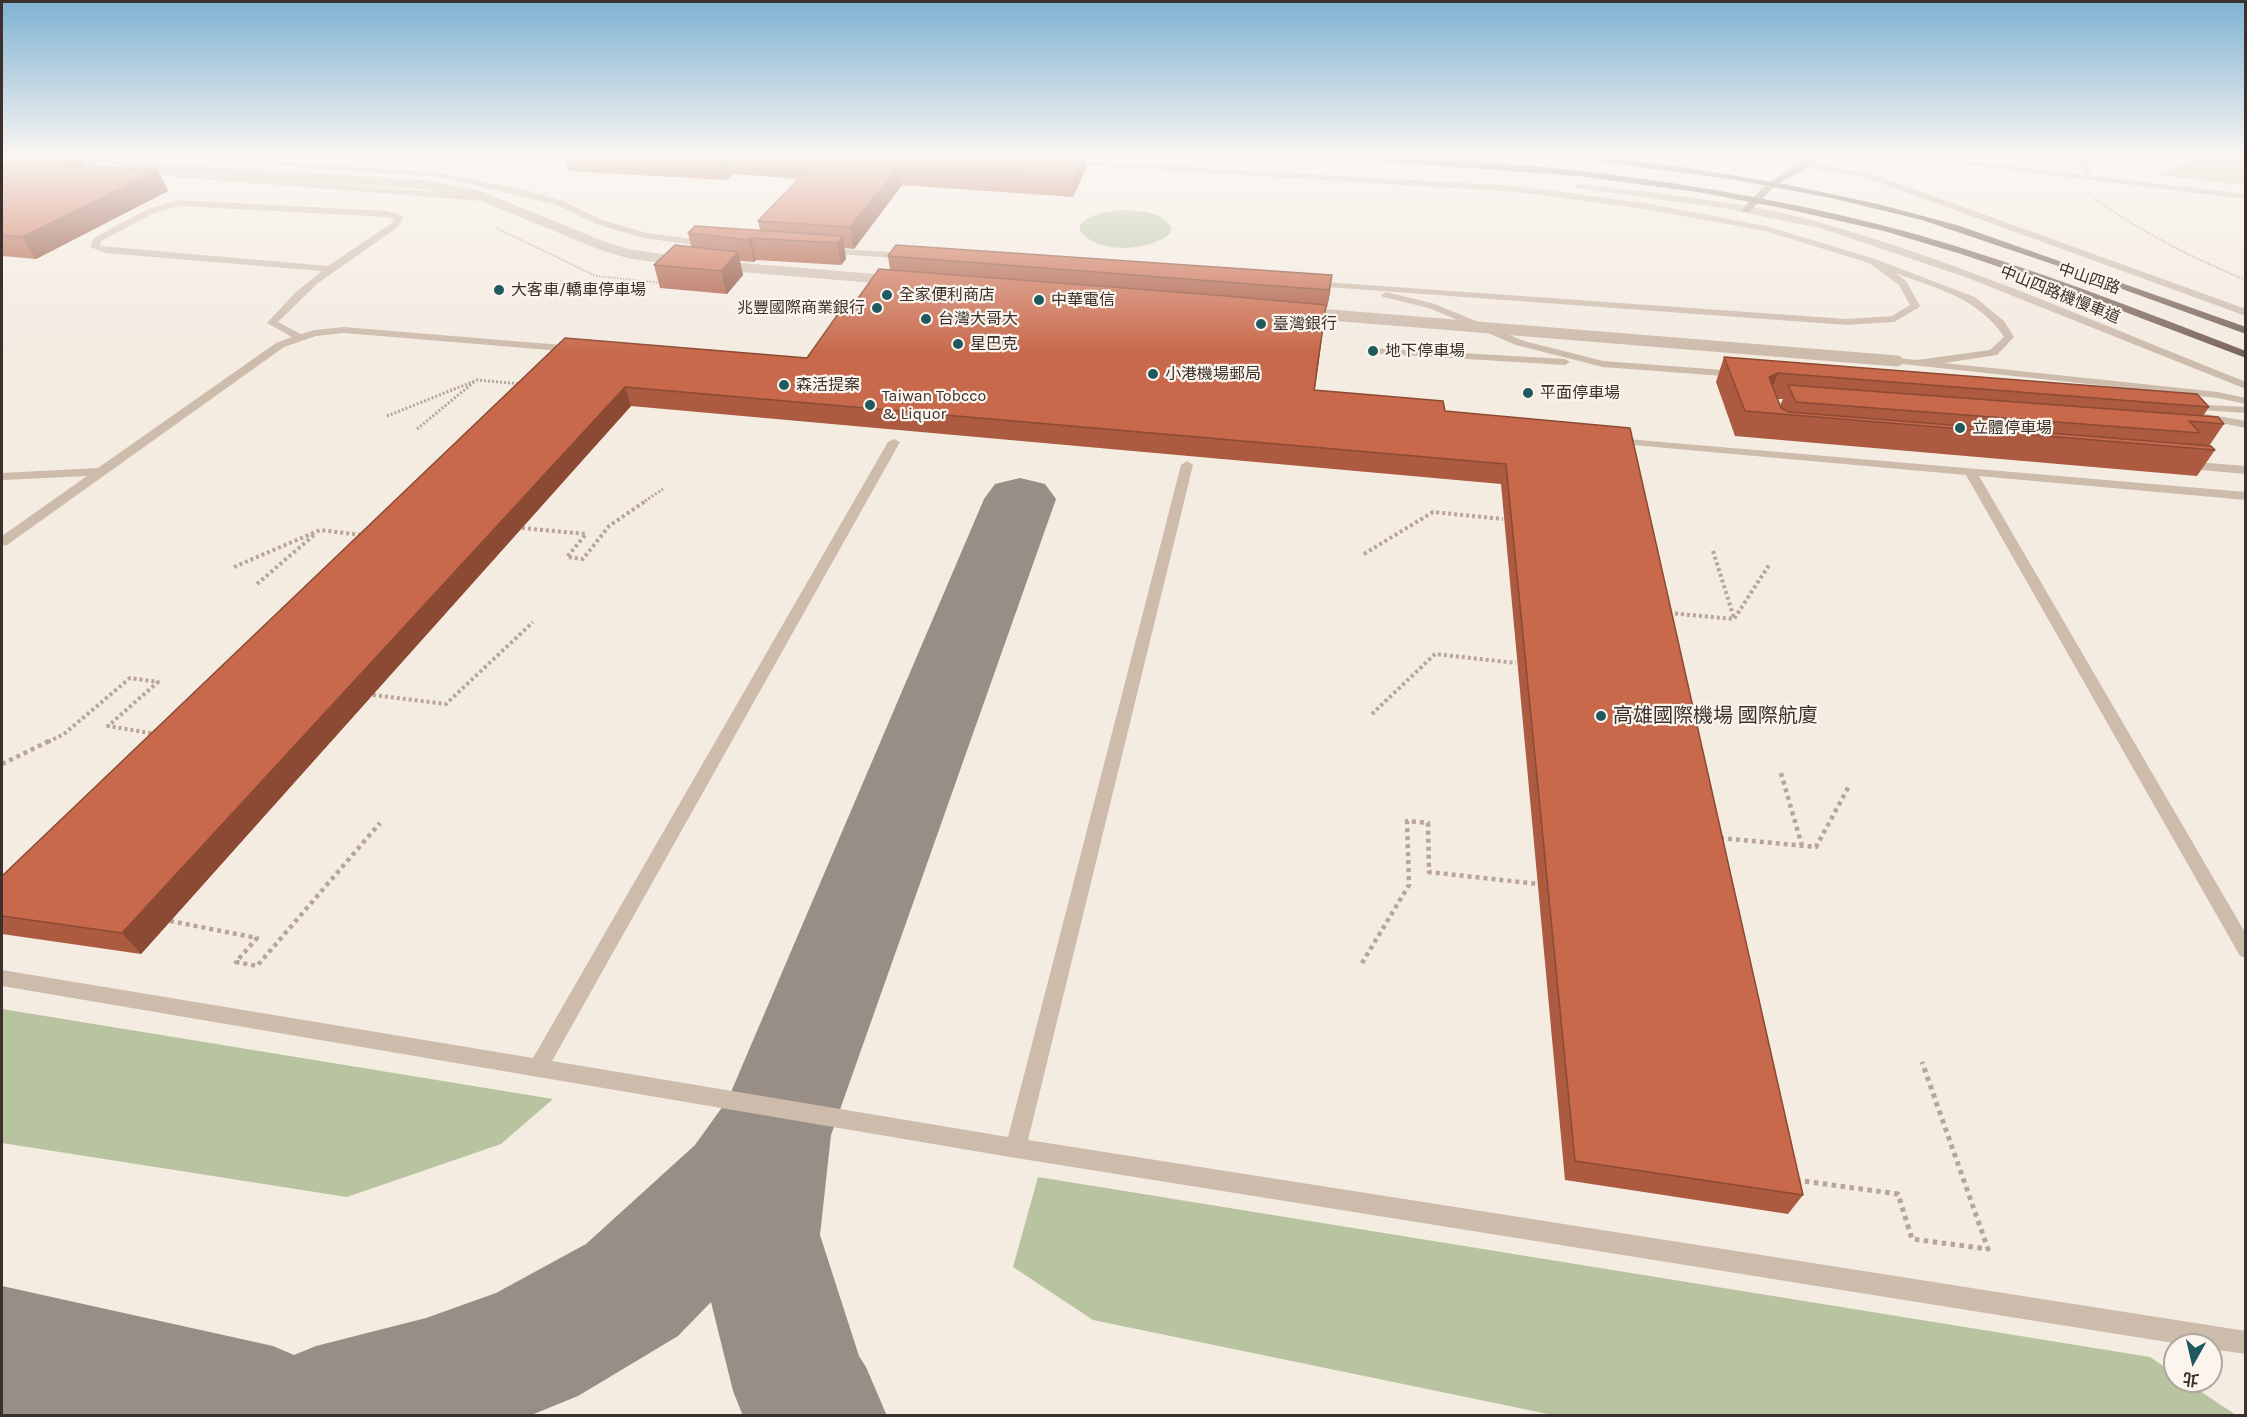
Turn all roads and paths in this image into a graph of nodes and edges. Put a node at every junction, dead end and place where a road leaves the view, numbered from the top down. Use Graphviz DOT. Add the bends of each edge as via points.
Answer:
graph roads {
  1 [pos="134,220"];
  2 [pos="398,220"];
  3 [pos="540,220"];
  4 [pos="595,220"];
  5 [pos="1713,220"];
  6 [pos="1794,220"];
  7 [pos="1846,220"];
  8 [pos="1930,220"];
  9 [pos="1994,220"];
  10 [pos="2125,220"];
  11 [pos="489,224"];
  12 [pos="716,244"];
  13 [pos="810,251"];
  14 [pos="918,256"];
  15 [pos="1872,261"];
  16 [pos="692,262"];
  17 [pos="716,265"];
  18 [pos="328,269"];
  19 [pos="2246,280"];
  20 [pos="901,281"];
  21 [pos="1307,282"];
  22 [pos="667,284"];
  23 [pos="1342,285"];
  24 [pos="1293,312"];
  25 [pos="2246,313"];
  26 [pos="2246,331"];
  27 [pos="302,338"];
  28 [pos="589,350"];
  29 [pos="1373,351"];
  30 [pos="2246,354"];
  31 [pos="1918,363"];
  32 [pos="1602,364"];
  33 [pos="1750,374"];
  34 [pos="477,380"];
  35 [pos="530,385"];
  36 [pos="2246,386"];
  37 [pos="2246,401"];
  38 [pos="2246,410"];
  39 [pos="387,416"];
  40 [pos="2246,424"];
  41 [pos="417,429"];
  42 [pos="1608,440"];
  43 [pos="894,442"];
  44 [pos="2171,464"];
  45 [pos="1187,465"];
  46 [pos="2246,470"];
  47 [pos="100,472"];
  48 [pos="1971,473"];
  49 [pos="2,476"];
  50 [pos="663,489"];
  51 [pos="2246,496"];
  52 [pos="1503,519"];
  53 [pos="522,528"];
  54 [pos="320,530"];
  55 [pos="364,535"];
  56 [pos="2,542"];
  57 [pos="1713,551"];
  58 [pos="1364,554"];
  59 [pos="1769,565"];
  60 [pos="234,567"];
  61 [pos="256,584"];
  62 [pos="1659,612"];
  63 [pos="1734,619"];
  64 [pos="533,622"];
  65 [pos="1516,663"];
  66 [pos="373,694"];
  67 [pos="1372,714"];
  68 [pos="162,735"];
  69 [pos="2,764"];
  70 [pos="1781,774"];
  71 [pos="1849,786"];
  72 [pos="380,823"];
  73 [pos="1719,838"];
  74 [pos="1802,846"];
  75 [pos="1538,884"];
  76 [pos="170,921"];
  77 [pos="2246,951"];
  78 [pos="1362,963"];
  79 [pos="2,978"];
  80 [pos="1923,1062"];
  81 [pos="538,1068"];
  82 [pos="1016,1148"];
  83 [pos="1792,1180"];
  84 [pos="2246,1343"];
  1 -- 18 [label="street" via="97,240 95,247"];
  2 -- 18 [label="street"];
  3 -- 16 [label="street, bridge" via="629,254"];
  4 -- 12 [label="street" via="646,236"];
  5 -- 15 [label="street" via="1766,230"];
  6 -- 36 [label="street, 中山四路機慢車道" via="1971,276"];
  7 -- 30 [label="main road, 中山四路" via="1963,252"];
  8 -- 26 [label="main road, 中山四路" via="2099,276"];
  9 -- 25 [label="street"];
  10 -- 19 [label="path" via="2177,250"];
  11 -- 22 [label="path" via="596,276"];
  13 -- 14 [label="street"];
  15 -- 23 [label="street" via="1904,283 1916,306 1894,319 1847,322"];
  15 -- 31 [label="street" via="1972,298 2000,323 2009,337 1993,353"];
  17 -- 20 [label="street, bridge"];
  18 -- 27 [label="street" via="290,301 272,323"];
  21 -- 23 [label="street"];
  23 -- 32 [label="street" via="1432,306 1520,343"];
  24 -- 31 [label="street, bridge"];
  27 -- 28 [label="street" via="344,330"];
  27 -- 47 [label="street" via="280,345"];
  29 -- 32 [label="street"];
  31 -- 37 [label="street"];
  32 -- 33 [label="street"];
  34 -- 35 [label="path"];
  34 -- 39 [label="path"];
  34 -- 41 [label="path"];
  38 -- 40 [label="street" via="2179,410"];
  42 -- 48 [label="street"];
  43 -- 81 [label="street"];
  44 -- 46 [label="street"];
  45 -- 82 [label="street"];
  47 -- 49 [label="street"];
  47 -- 56 [label="street"];
  48 -- 51 [label="street"];
  48 -- 77 [label="street"];
  50 -- 53 [label="path" via="609,526 583,559 567,557 586,534"];
  52 -- 58 [label="path" via="1434,512"];
  54 -- 55 [label="path"];
  54 -- 60 [label="path"];
  54 -- 61 [label="path"];
  57 -- 63 [label="path"];
  59 -- 63 [label="path"];
  62 -- 63 [label="path"];
  64 -- 66 [label="path" via="446,704"];
  65 -- 67 [label="path" via="1435,654"];
  68 -- 69 [label="path" via="108,726 158,682 130,678 64,734"];
  70 -- 74 [label="path"];
  71 -- 74 [label="path" via="1816,848"];
  72 -- 76 [label="path" via="258,966 236,962 257,938"];
  73 -- 74 [label="path"];
  75 -- 78 [label="path" via="1429,872 1428,823 1407,821 1408,885"];
  79 -- 81 [label="street"];
  80 -- 83 [label="path" via="1988,1249 1912,1239 1898,1194"];
  81 -- 82 [label="street"];
  82 -- 84 [label="street"];
}
